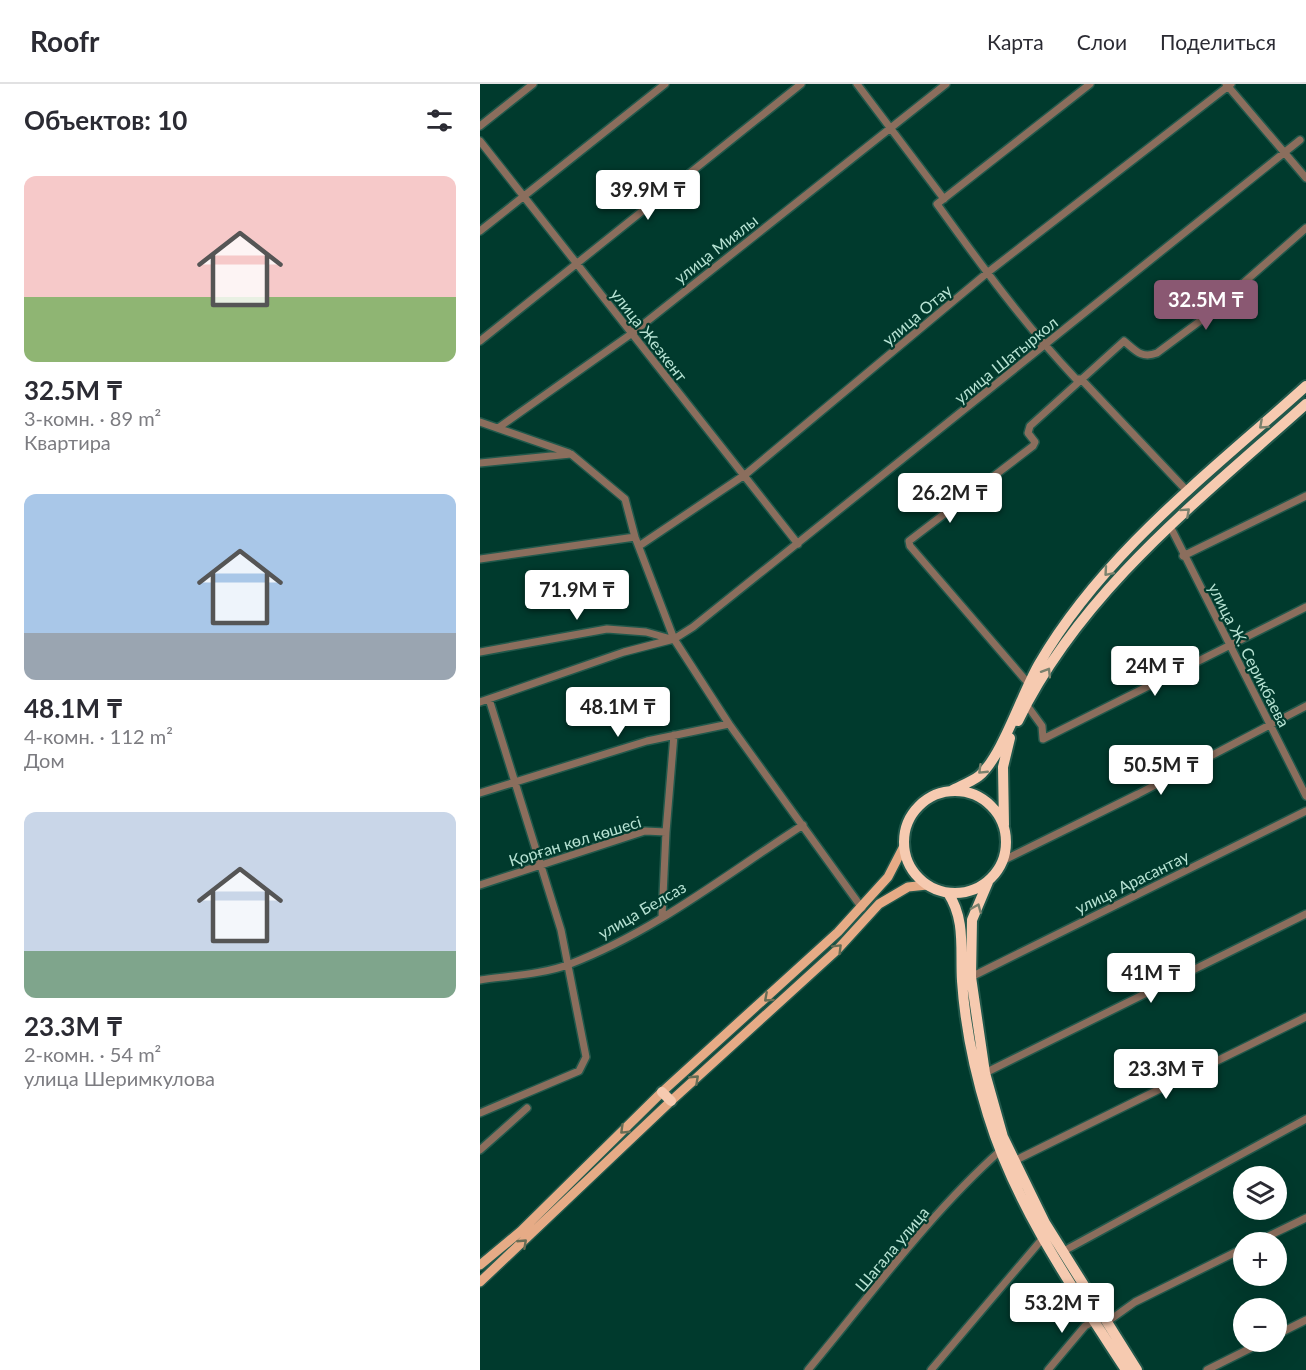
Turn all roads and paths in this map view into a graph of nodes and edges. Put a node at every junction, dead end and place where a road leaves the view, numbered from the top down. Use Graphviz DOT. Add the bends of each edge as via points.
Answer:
graph roads {
  1 [pos="533,84"];
  2 [pos="665,84"];
  3 [pos="801,84"];
  4 [pos="857,84"];
  5 [pos="946,84"];
  6 [pos="1090,84"];
  7 [pos="1228,85"];
  8 [pos="480,126"];
  9 [pos="891,128"];
  10 [pos="1300,140"];
  11 [pos="480,141"];
  12 [pos="1284,153"];
  13 [pos="1306,178"];
  14 [pos="523,195"];
  15 [pos="944,199"];
  16 [pos="1306,228"];
  17 [pos="480,231"];
  18 [pos="575,263"];
  19 [pos="987,273"];
  20 [pos="631,334"];
  21 [pos="480,340"];
  22 [pos="1045,346"];
  23 [pos="1081,379"];
  24 [pos="1306,386"];
  25 [pos="1306,404"];
  26 [pos="480,422"];
  27 [pos="498,428"];
  28 [pos="571,454"];
  29 [pos="480,463"];
  30 [pos="742,477"];
  31 [pos="1188,492"];
  32 [pos="1306,496"];
  33 [pos="1170,526"];
  34 [pos="635,537"];
  35 [pos="798,544"];
  36 [pos="639,546"];
  37 [pos="1183,556"];
  38 [pos="480,559"];
  39 [pos="1306,607"];
  40 [pos="674,639"];
  41 [pos="1229,646"];
  42 [pos="480,652"];
  43 [pos="1028,683"];
  44 [pos="489,699"];
  45 [pos="480,702"];
  46 [pos="1026,704"];
  47 [pos="1306,706"];
  48 [pos="729,724"];
  49 [pos="1270,725"];
  50 [pos="674,735"];
  51 [pos="516,782"];
  52 [pos="951,791"];
  53 [pos="480,793"];
  54 [pos="1306,795"];
  55 [pos="1306,811"];
  56 [pos="803,825"];
  57 [pos="1004,825"];
  58 [pos="666,832"];
  59 [pos="904,846"];
  60 [pos="1004,860"];
  61 [pos="542,865"];
  62 [pos="988,882"];
  63 [pos="480,885"];
  64 [pos="927,885"];
  65 [pos="948,893"];
  66 [pos="862,908"];
  67 [pos="1306,914"];
  68 [pos="662,917"];
  69 [pos="568,965"];
  70 [pos="971,976"];
  71 [pos="480,980"];
  72 [pos="1306,1017"];
  73 [pos="985,1073"];
  74 [pos="662,1092"];
  75 [pos="671,1101"];
  76 [pos="527,1108"];
  77 [pos="480,1113"];
  78 [pos="1306,1119"];
  79 [pos="480,1150"];
  80 [pos="1001,1150"];
  81 [pos="1014,1161"];
  82 [pos="1306,1218"];
  83 [pos="1277,1232"];
  84 [pos="1043,1238"];
  85 [pos="1062,1252"];
  86 [pos="1233,1253"];
  87 [pos="480,1264"];
  88 [pos="491,1272"];
  89 [pos="480,1282"];
  90 [pos="1306,1320"];
  91 [pos="1094,1321"];
  92 [pos="1107,1322"];
  93 [pos="1287,1330"];
  94 [pos="1242,1352"];
  95 [pos="808,1370"];
  96 [pos="931,1370"];
  97 [pos="1048,1370"];
  98 [pos="1126,1370"];
  99 [pos="1137,1370"];
  100 [pos="1207,1370"];
  1 -- 8 [label="street"];
  2 -- 14 [label="street"];
  3 -- 18 [label="street"];
  4 -- 9 [label="street"];
  5 -- 9 [label="street, улица Миялы"];
  6 -- 15 [label="street"];
  7 -- 12 [label="street"];
  7 -- 19 [label="street, улица Отау"];
  9 -- 15 [label="street"];
  9 -- 20 [label="street, улица Миялы"];
  10 -- 12 [label="street, улица Шатыркол"];
  11 -- 14 [label="street, улица Жезкент"];
  12 -- 13 [label="street"];
  12 -- 22 [label="street, улица Шатыркол"];
  14 -- 17 [label="street"];
  14 -- 18 [label="street, улица Жезкент"];
  15 -- 19 [label="street" via="937,204"];
  16 -- 23 [label="street" via="1200,321 1156,353 1140,355 1124,341"];
  18 -- 20 [label="street, улица Жезкент"];
  18 -- 21 [label="street"];
  19 -- 22 [label="street"];
  19 -- 30 [label="street, улица Отау"];
  20 -- 27 [label="street, улица Миялы"];
  20 -- 30 [label="street, улица Жезкент"];
  22 -- 23 [label="street" via="1076,379"];
  22 -- 35 [label="street, улица Шатыркол"];
  23 -- 31 [label="street"];
  23 -- 43 [label="street" via="1027,429 1034,446 909,541 945,589"];
  24 -- 31 [label="highway, one-way"];
  33 -- 25 [label="highway, one-way"];
  26 -- 27 [label="street"];
  27 -- 28 [label="street"];
  28 -- 29 [label="street"];
  28 -- 34 [label="street" via="625,499"];
  30 -- 35 [label="street, улица Жезкент"];
  30 -- 36 [label="street, улица Отау"];
  31 -- 43 [label="highway, one-way" via="1147,528 1082,603"];
  32 -- 37 [label="street"];
  33 -- 37 [label="street, улица Ж. Серикбаева"];
  46 -- 33 [label="highway, one-way" via="1072,632 1112,584"];
  34 -- 36 [label="street"];
  34 -- 38 [label="street"];
  35 -- 40 [label="street, улица Шатыркол"];
  36 -- 40 [label="street"];
  37 -- 41 [label="street, улица Ж. Серикбаева"];
  39 -- 41 [label="street"];
  40 -- 42 [label="street" via="607,628"];
  40 -- 44 [label="street" via="624,652"];
  40 -- 48 [label="street"];
  41 -- 46 [label="street" via="1043,739 1042,726"];
  41 -- 49 [label="street, улица Ж. Серикбаева"];
  43 -- 52 [label="highway, one-way" via="991,762 979,775"];
  44 -- 45 [label="street"];
  44 -- 51 [label="street"];
  46 -- 57 [label="highway" via="1004,754"];
  47 -- 49 [label="street"];
  48 -- 50 [label="street"];
  48 -- 56 [label="street"];
  49 -- 54 [label="street, улица Ж. Серикбаева"];
  49 -- 60 [label="street"];
  50 -- 51 [label="street"];
  50 -- 58 [label="street"];
  51 -- 53 [label="street"];
  51 -- 61 [label="street"];
  52 -- 57 [label="highway" via="983,799"];
  52 -- 59 [label="highway" via="929,799 912,816 905,830"];
  55 -- 70 [label="street, улица Арасантау"];
  56 -- 66 [label="street"];
  56 -- 68 [label="street, улица Белсаз"];
  57 -- 60 [label="highway"];
  58 -- 61 [label="street, Қорған көл көшесі" via="645,831"];
  58 -- 68 [label="street, Қорған көл көшесі"];
  59 -- 64 [label="highway" via="916,875"];
  59 -- 66 [label="main road" via="888,877"];
  60 -- 62 [label="highway"];
  61 -- 63 [label="street, Қорған көл көшесі"];
  61 -- 69 [label="street"];
  62 -- 65 [label="highway" via="962,893"];
  70 -- 62 [label="highway, one-way" via="972,920"];
  64 -- 65 [label="highway"];
  75 -- 64 [label="main road, one-way" via="837,950 879,904 908,887"];
  65 -- 80 [label="highway" via="959,917 962,982 979,1083"];
  66 -- 74 [label="main road, one-way"];
  67 -- 73 [label="street"];
  68 -- 69 [label="street, улица Белсаз"];
  69 -- 71 [label="street, улица Белсаз"];
  69 -- 77 [label="street" via="586,1057 584,1064 579,1071"];
  70 -- 73 [label="highway"];
  72 -- 81 [label="street"];
  73 -- 81 [label="highway"];
  74 -- 75 [label="highway"];
  74 -- 87 [label="main road, one-way" via="521,1231"];
  88 -- 75 [label="main road, one-way"];
  76 -- 79 [label="street"];
  78 -- 85 [label="street"];
  80 -- 84 [label="highway"];
  80 -- 95 [label="street, Шагала улица" via="938,1215"];
  81 -- 85 [label="highway"];
  82 -- 83 [label="street"];
  84 -- 91 [label="highway"];
  84 -- 96 [label="street"];
  85 -- 92 [label="highway"];
  86 -- 92 [label="street" via="1135,1302"];
  87 -- 88 [label="street"];
  88 -- 89 [label="main road"];
  90 -- 93 [label="street"];
  91 -- 97 [label="street" via="1085,1326"];
  91 -- 98 [label="highway"];
  92 -- 99 [label="highway"];
  94 -- 100 [label="street"];
}
